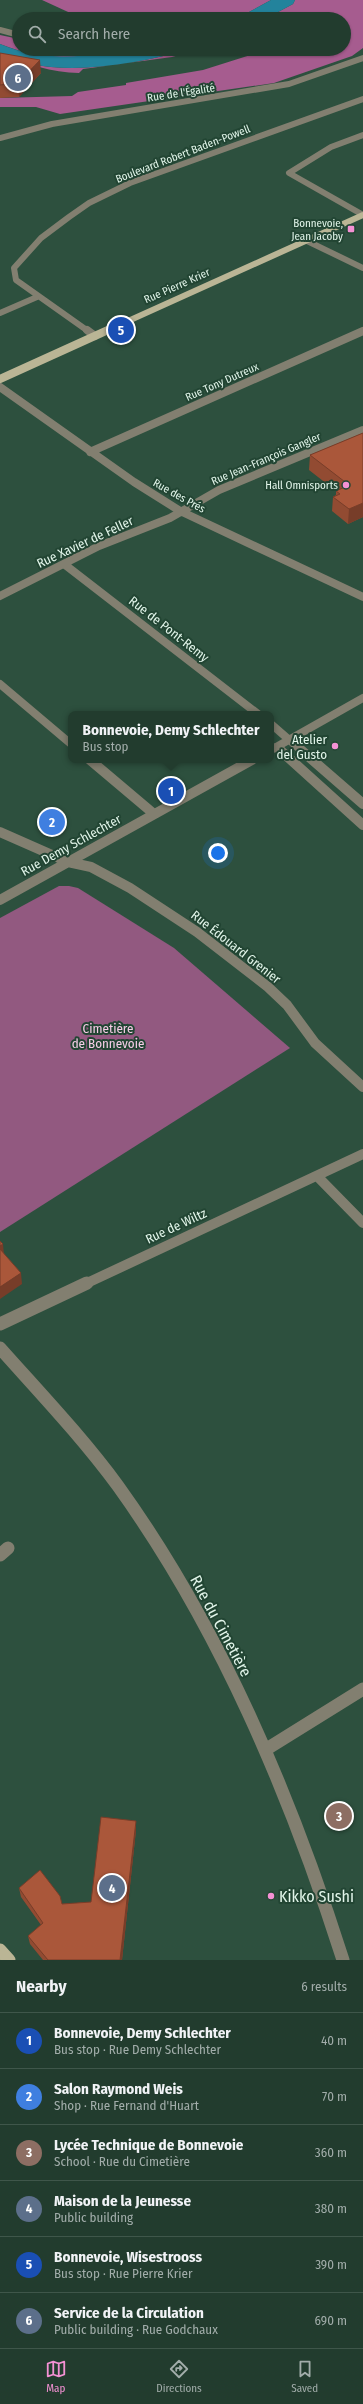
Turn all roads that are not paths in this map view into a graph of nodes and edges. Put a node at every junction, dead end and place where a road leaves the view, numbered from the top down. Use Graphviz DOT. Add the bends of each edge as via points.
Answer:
graph roads {
  1 [pos="0,30"];
  2 [pos="12,33"];
  3 [pos="363,58"];
  4 [pos="362,101"];
  5 [pos="363,135"];
  6 [pos="0,138"];
  7 [pos="363,215"];
  8 [pos="305,240"];
  9 [pos="363,268"];
  10 [pos="37,297"];
  11 [pos="0,313"];
  12 [pos="363,331"];
  13 [pos="95,336"];
  14 [pos="0,379"];
  15 [pos="0,387"];
  16 [pos="363,430"];
  17 [pos="90,452"];
  18 [pos="180,510"];
  19 [pos="64,564"];
  20 [pos="0,596"];
  21 [pos="363,597"];
  22 [pos="0,684"];
  23 [pos="363,698"];
  24 [pos="254,711"];
  25 [pos="274,726"];
  26 [pos="290,739"];
  27 [pos="68,741"];
  28 [pos="274,747"];
  29 [pos="274,749"];
  30 [pos="94,763"];
  31 [pos="247,763"];
  32 [pos="363,804"];
  33 [pos="154,814"];
  34 [pos="363,824"];
  35 [pos="0,832"];
  36 [pos="68,862"];
  37 [pos="0,900"];
  38 [pos="363,1087"];
  39 [pos="363,1154"];
  40 [pos="317,1176"];
  41 [pos="363,1223"];
  42 [pos="0,1324"];
  43 [pos="0,1348"];
  44 [pos="363,1689"];
  45 [pos="265,1750"];
  46 [pos="0,1950"];
  47 [pos="9,1960"];
  48 [pos="343,1960"];
  1 -- 2 [label="street"];
  3 -- 6 [label="street, Rue de l'Égalité" via="289,84 52,124"];
  4 -- 10 [label="street, Boulevard Robert Baden-Powell" via="130,183 89,203 41,238 14,268 16,280"];
  5 -- 7 [label="street" via="331,146 289,172"];
  7 -- 8 [label="main road, Rue Pierre Krier"];
  8 -- 9 [label="street"];
  8 -- 13 [label="main road, Rue Pierre Krier"];
  10 -- 11 [label="street"];
  10 -- 13 [label="street"];
  12 -- 17 [label="street, Rue Tony Dutreux"];
  13 -- 14 [label="main road, Rue Pierre Krier"];
  15 -- 17 [label="street, Rue des Prés"];
  16 -- 18 [label="street, Rue Jean-François Gangler" via="219,490"];
  17 -- 18 [label="street, Rue des Prés"];
  18 -- 19 [label="street, Rue Xavier de Feller" via="170,518 100,546"];
  18 -- 21 [label="street, Rue des Prés"];
  19 -- 20 [label="street, Rue Xavier de Feller"];
  19 -- 24 [label="street, Rue de Pont-Remy"];
  22 -- 27 [label="street"];
  23 -- 26 [label="street"];
  25 -- 26 [label="street"];
  26 -- 28 [label="street"];
  26 -- 32 [label="street"];
  29 -- 34 [label="street"];
  30 -- 33 [label="street"];
  31 -- 33 [label="street, Rue Demy Schlechter"];
  33 -- 36 [label="street, Rue Demy Schlechter"];
  35 -- 36 [label="street, Rue Édouard Grenier"];
  36 -- 37 [label="street, Rue Demy Schlechter"];
  36 -- 38 [label="street, Rue Édouard Grenier" via="91,867 130,888 197,932 268,987 287,1005 316,1043"];
  39 -- 40 [label="street, Rue de Wiltz"];
  40 -- 41 [label="street"];
  40 -- 42 [label="street, Rue de Wiltz"];
  43 -- 45 [label="street, Rue du Cimetière" via="47,1401 132,1506 208,1637"];
  44 -- 45 [label="street"];
  45 -- 48 [label="street, Rue du Cimetière" via="322,1893"];
  46 -- 47 [label="main road"];
}
